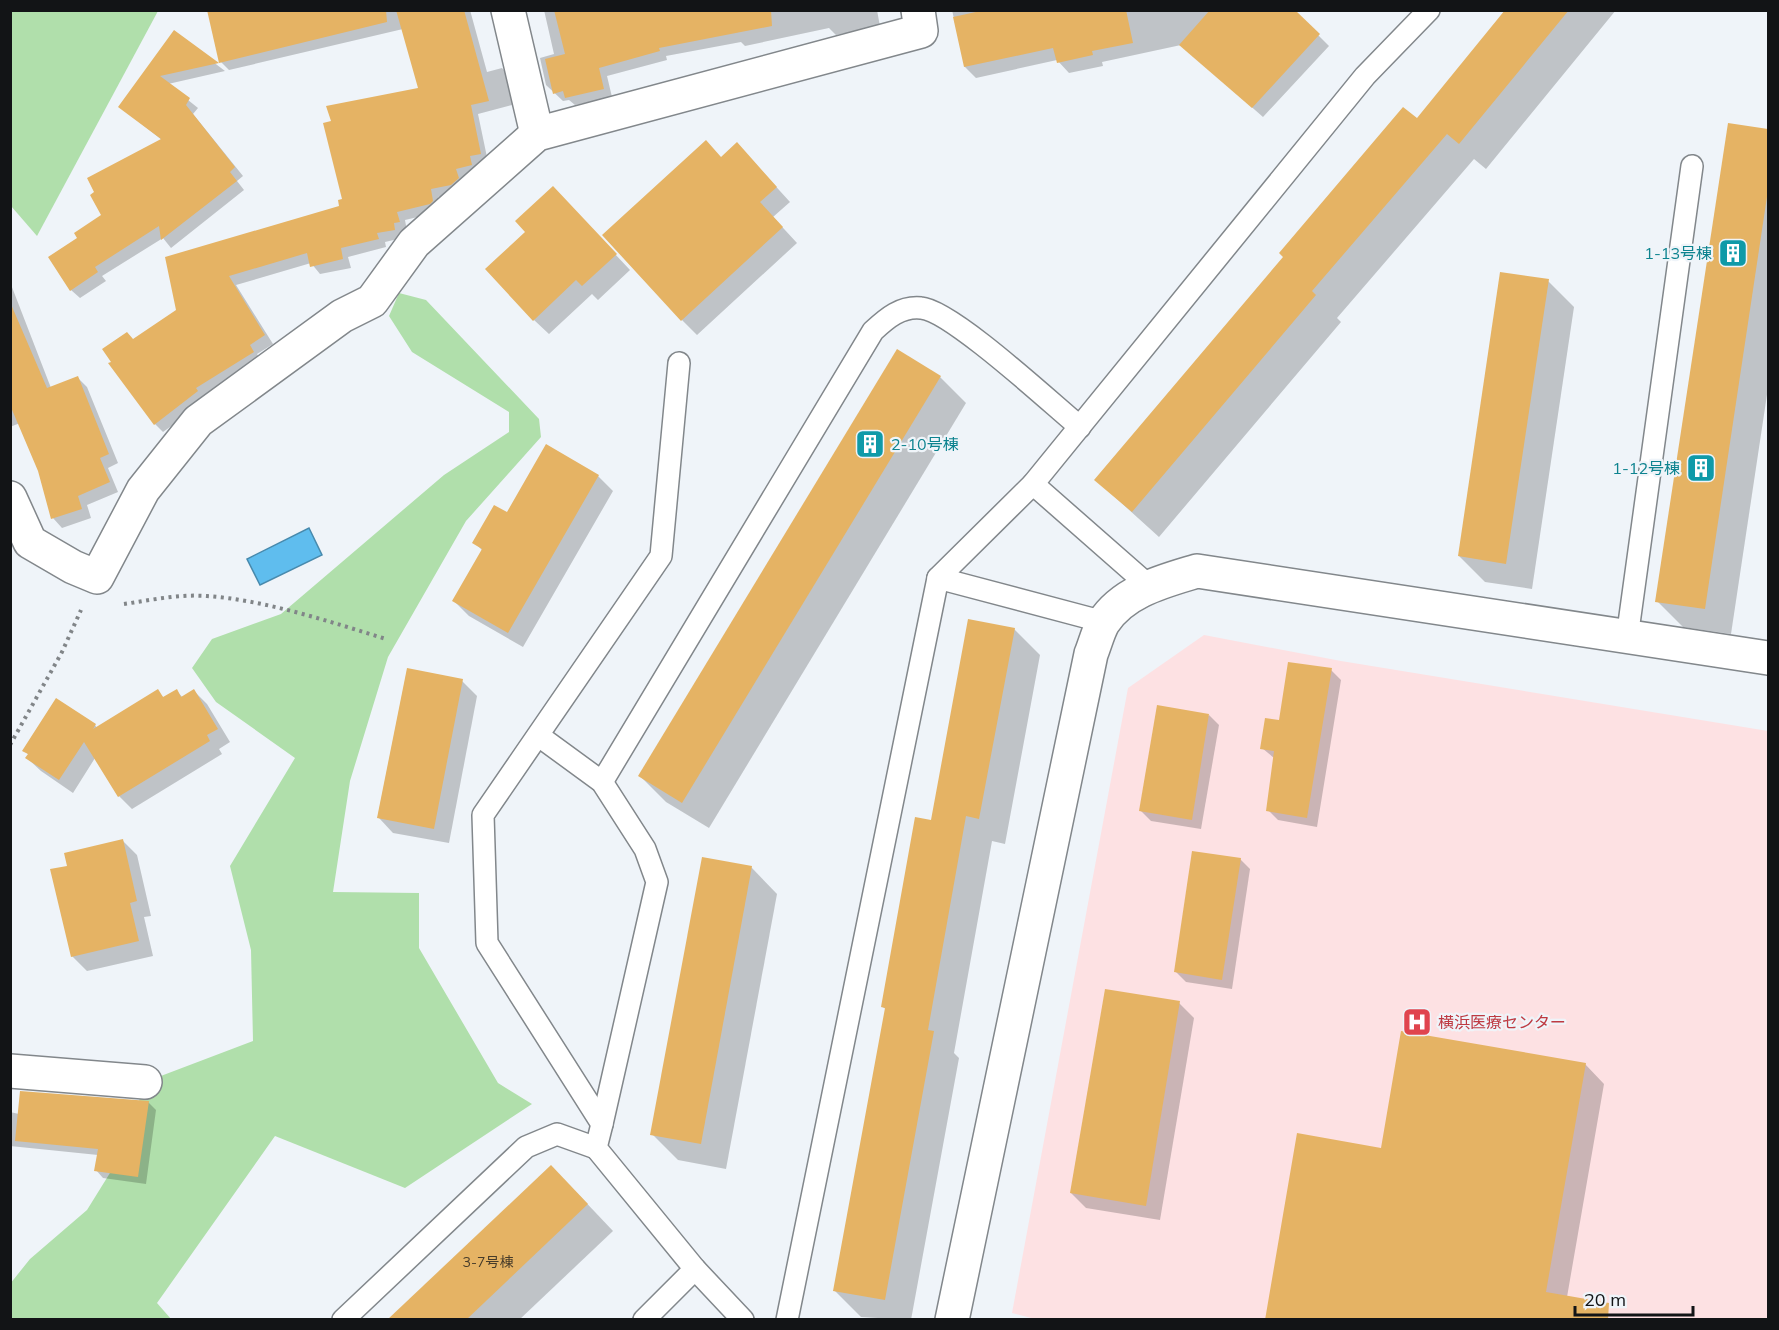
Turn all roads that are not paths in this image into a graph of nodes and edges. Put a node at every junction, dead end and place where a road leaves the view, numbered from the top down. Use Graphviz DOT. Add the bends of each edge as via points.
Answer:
graph roads {
  1 [pos="508,10"];
  2 [pos="918,10"];
  3 [pos="1429,10"];
  4 [pos="537,134"];
  5 [pos="1692,166"];
  6 [pos="679,363"];
  7 [pos="1080,427"];
  8 [pos="1033,484"];
  9 [pos="10,498"];
  10 [pos="938,578"];
  11 [pos="1148,585"];
  12 [pos="1104,621"];
  13 [pos="1627,638"];
  14 [pos="1768,658"];
  15 [pos="539,736"];
  16 [pos="602,782"];
  17 [pos="10,1071"];
  18 [pos="145,1082"];
  19 [pos="602,1124"];
  20 [pos="596,1148"];
  21 [pos="695,1269"];
  22 [pos="344,1320"];
  23 [pos="644,1320"];
  24 [pos="742,1320"];
  25 [pos="787,1320"];
  26 [pos="952,1320"];
  1 -- 4 [label="street"];
  2 -- 4 [label="street" via="921,31"];
  3 -- 7 [label="lane" via="1365,76"];
  4 -- 9 [label="street" via="414,243 372,301 342,316 198,421 143,490 97,577 30,542"];
  5 -- 13 [label="lane"];
  6 -- 15 [label="lane" via="661,556"];
  7 -- 8 [label="lane"];
  7 -- 16 [label="lane" via="950,319 922,308 894,312 873,331"];
  8 -- 10 [label="lane"];
  8 -- 11 [label="lane"];
  10 -- 12 [label="lane"];
  10 -- 25 [label="lane"];
  11 -- 12 [label="street"];
  11 -- 13 [label="street" via="1197,571"];
  12 -- 26 [label="street" via="1090,654"];
  13 -- 14 [label="street"];
  15 -- 16 [label="lane"];
  15 -- 19 [label="lane" via="483,815 487,944"];
  16 -- 19 [label="lane" via="645,849 657,882"];
  17 -- 18 [label="street"];
  19 -- 20 [label="lane"];
  20 -- 21 [label="lane"];
  20 -- 22 [label="lane" via="557,1134 526,1147"];
  21 -- 23 [label="lane"];
  21 -- 24 [label="lane"];
}
